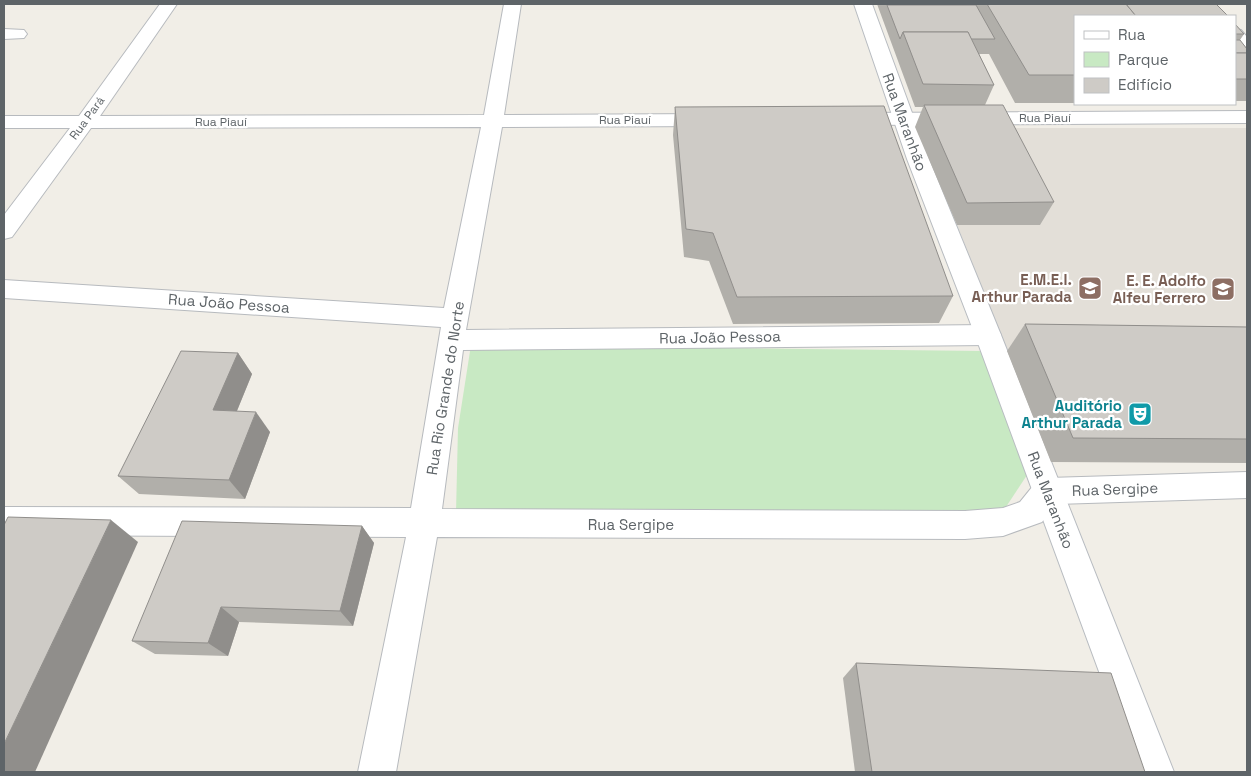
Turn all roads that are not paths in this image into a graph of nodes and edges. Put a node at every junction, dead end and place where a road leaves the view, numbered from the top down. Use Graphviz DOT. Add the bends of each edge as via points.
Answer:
graph roads {
  1 [pos="168,4"];
  2 [pos="514,4"];
  3 [pos="863,4"];
  4 [pos="1236,35"];
  5 [pos="1247,48"];
  6 [pos="1247,118"];
  7 [pos="833,119"];
  8 [pos="903,119"];
  9 [pos="494,120"];
  10 [pos="733,120"];
  11 [pos="4,122"];
  12 [pos="85,122"];
  13 [pos="4,231"];
  14 [pos="4,289"];
  15 [pos="454,329"];
  16 [pos="988,334"];
  17 [pos="1247,485"];
  18 [pos="1048,491"];
  19 [pos="4,521"];
  20 [pos="424,524"];
  21 [pos="377,772"];
  22 [pos="1155,772"];
  1 -- 12 [label="street, Rua Pará"];
  2 -- 9 [label="street, Rua Rio Grande do Norte"];
  3 -- 8 [label="street, Rua Maranhão"];
  4 -- 5 [label="street"];
  6 -- 8 [label="street, Rua Piauí"];
  7 -- 8 [label="street, Rua Piauí"];
  8 -- 16 [label="street, Rua Maranhão"];
  9 -- 10 [label="street, Rua Piauí"];
  9 -- 12 [label="street, Rua Piauí"];
  9 -- 15 [label="street, Rua Rio Grande do Norte"];
  11 -- 12 [label="street, Rua Piauí"];
  12 -- 13 [label="street, Rua Pará"];
  14 -- 15 [label="street, Rua João Pessoa"];
  15 -- 16 [label="street, Rua João Pessoa"];
  15 -- 20 [label="street, Rua Rio Grande do Norte"];
  16 -- 18 [label="street, Rua Maranhão"];
  17 -- 18 [label="street, Rua Sergipe"];
  18 -- 20 [label="street, Rua Sergipe" via="1030,512 1003,522 965,525"];
  18 -- 22 [label="street, Rua Maranhão"];
  19 -- 20 [label="street, Rua Sergipe"];
  20 -- 21 [label="street, Rua Rio Grande do Norte"];
}
